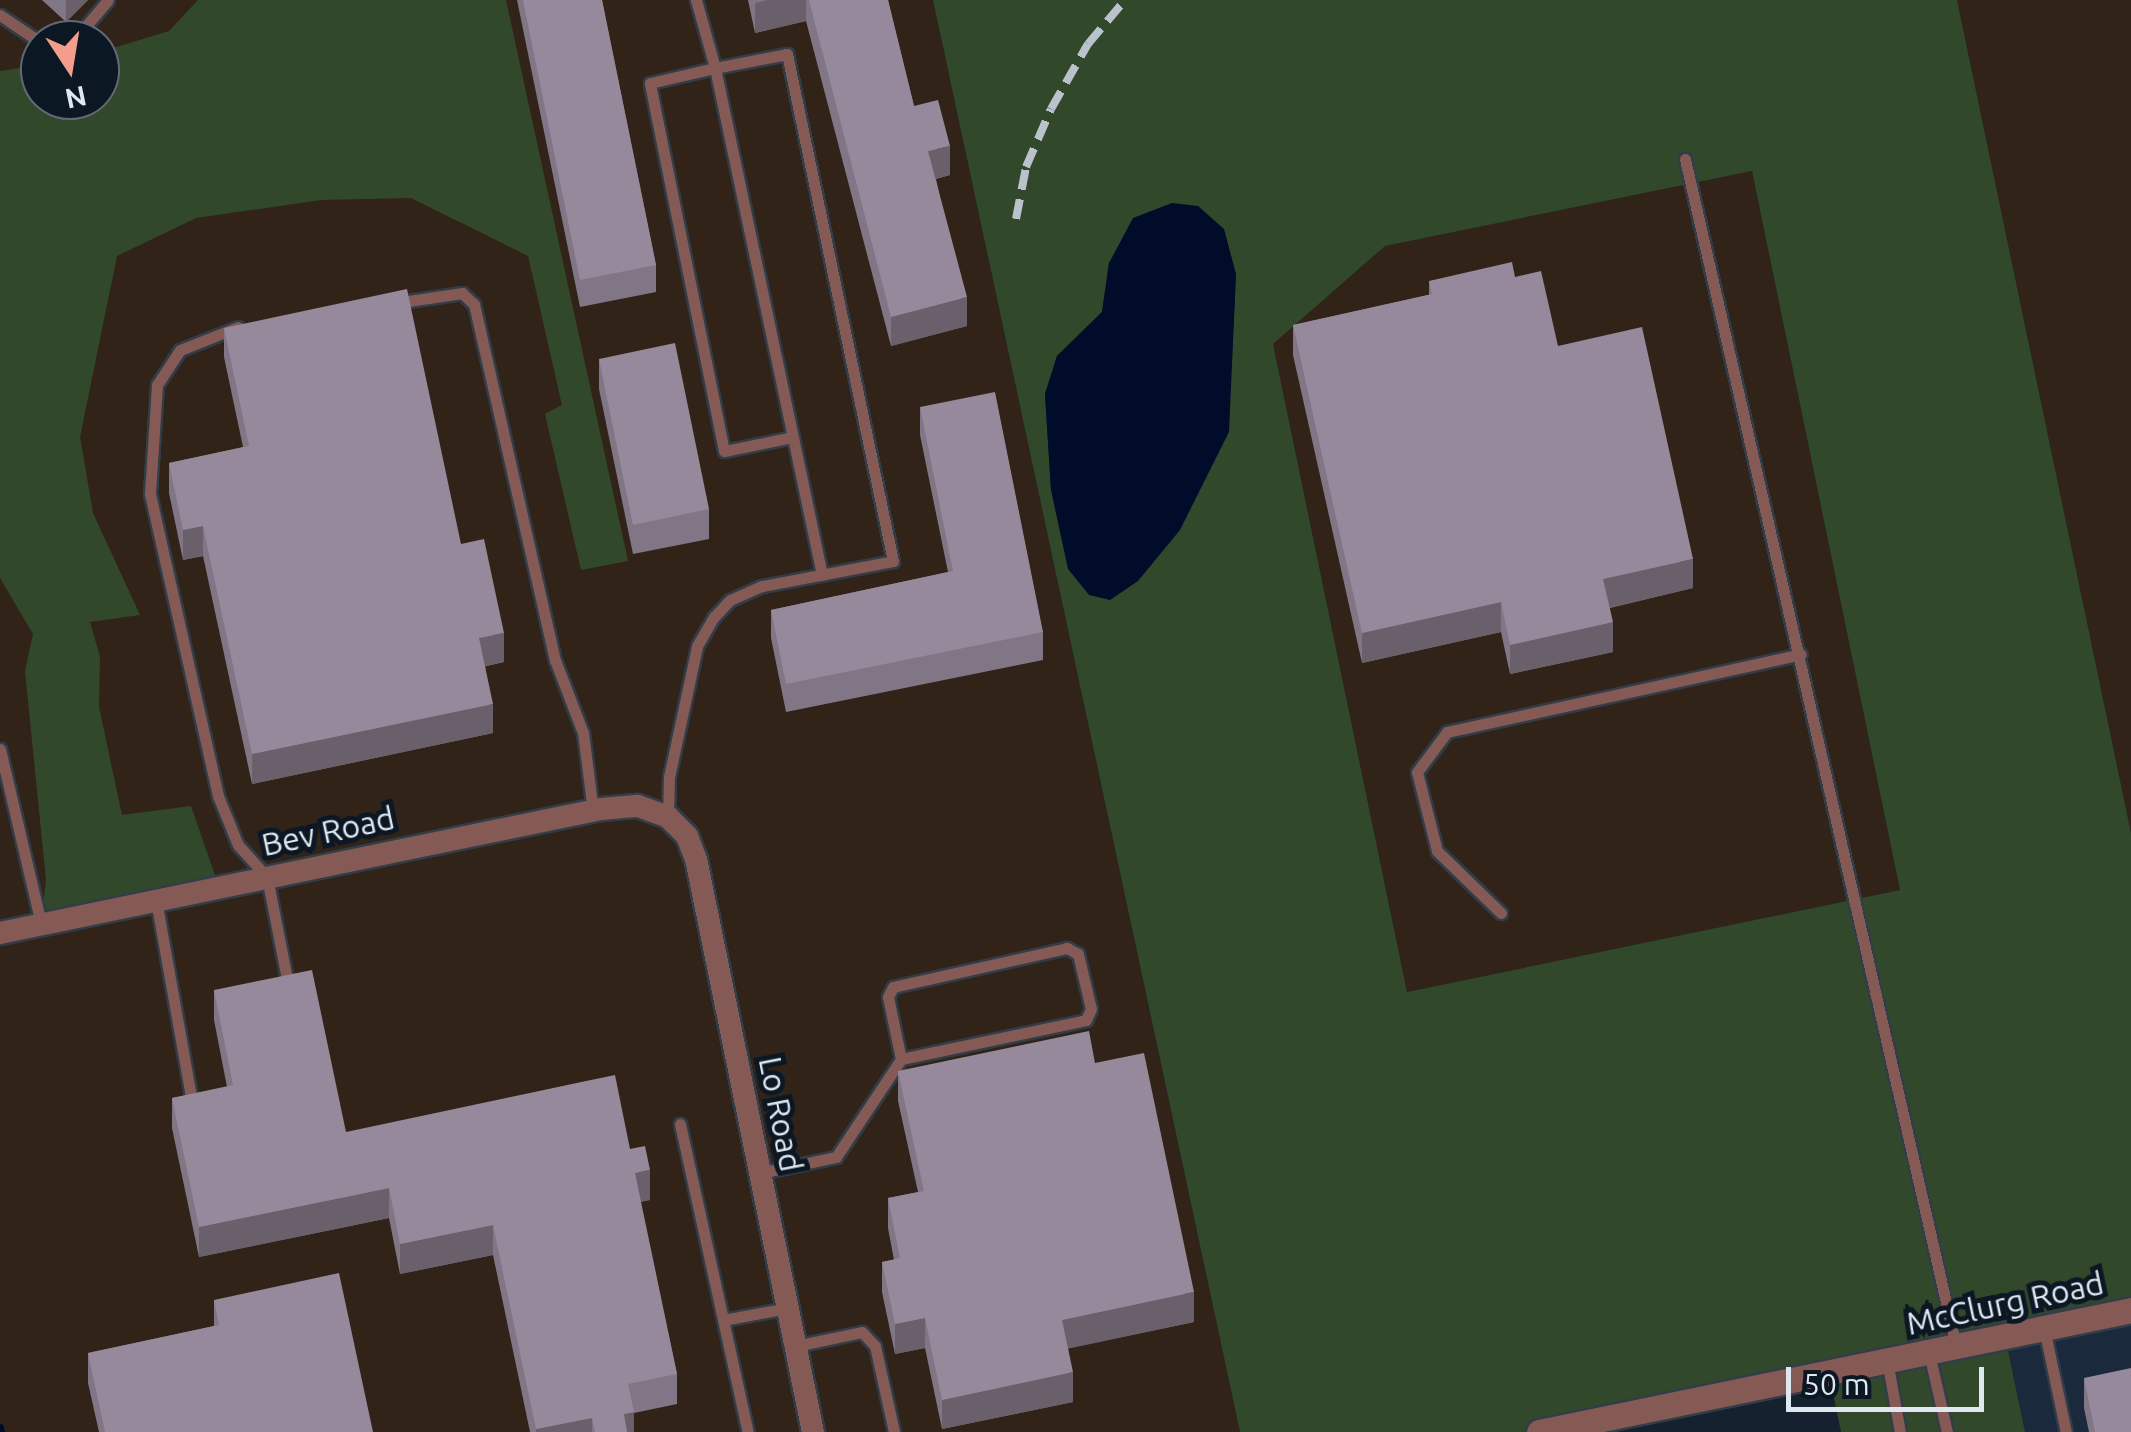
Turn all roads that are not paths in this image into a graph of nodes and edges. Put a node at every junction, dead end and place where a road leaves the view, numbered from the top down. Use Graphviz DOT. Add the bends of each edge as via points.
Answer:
graph roads {
  1 [pos="108,0"];
  2 [pos="696,0"];
  3 [pos="91,20"];
  4 [pos="715,68"];
  5 [pos="1685,159"];
  6 [pos="384,305"];
  7 [pos="248,325"];
  8 [pos="793,437"];
  9 [pos="822,574"];
  10 [pos="1801,654"];
  11 [pos="0,749"];
  12 [pos="593,811"];
  13 [pos="668,817"];
  14 [pos="267,877"];
  15 [pos="156,900"];
  16 [pos="1501,913"];
  17 [pos="41,924"];
  18 [pos="0,933"];
  19 [pos="287,979"];
  20 [pos="901,1059"];
  21 [pos="191,1096"];
  22 [pos="680,1124"];
  23 [pos="760,1173"];
  24 [pos="788,1308"];
  25 [pos="2131,1310"];
  26 [pos="723,1320"];
  27 [pos="2044,1328"];
  28 [pos="795,1346"];
  29 [pos="1956,1346"];
  30 [pos="1929,1351"];
  31 [pos="1887,1360"];
  32 [pos="748,1432"];
  33 [pos="814,1432"];
  34 [pos="894,1432"];
  35 [pos="1540,1432"];
  36 [pos="1900,1432"];
  37 [pos="1947,1432"];
  38 [pos="2066,1432"];
  1 -- 3 [label="lane"];
  2 -- 4 [label="lane"];
  4 -- 8 [label="lane"];
  4 -- 8 [label="lane" via="650,83 724,451"];
  4 -- 9 [label="lane" via="787,54 893,561"];
  5 -- 10 [label="lane"];
  6 -- 12 [label="lane" via="462,293 474,304 555,660 583,732"];
  7 -- 14 [label="lane" via="180,350 157,385 150,494 218,796 238,845"];
  8 -- 9 [label="lane"];
  9 -- 13 [label="lane" via="762,586 730,600 714,618 697,646"];
  10 -- 16 [label="lane" via="1447,732 1417,772 1436,851"];
  10 -- 29 [label="lane"];
  11 -- 17 [label="lane"];
  12 -- 13 [label="street, Bev Road" via="638,806"];
  12 -- 14 [label="street, Bev Road"];
  13 -- 23 [label="street, Lo Road" via="687,836 696,859"];
  14 -- 15 [label="street, Bev Road"];
  14 -- 19 [label="lane"];
  15 -- 17 [label="street, Bev Road"];
  15 -- 21 [label="lane"];
  17 -- 18 [label="street, Bev Road"];
  20 -- 20 [label="lane" via="1086,1020 1091,1009 1078,954 1067,948 892,986 888,996"];
  20 -- 23 [label="lane" via="836,1157"];
  22 -- 26 [label="lane"];
  23 -- 24 [label="street, Lo Road"];
  24 -- 26 [label="lane"];
  24 -- 28 [label="street, Lo Road"];
  25 -- 27 [label="street, McClurg Road"];
  26 -- 32 [label="lane"];
  27 -- 29 [label="street, McClurg Road"];
  27 -- 38 [label="lane"];
  28 -- 33 [label="street, Lo Road"];
  28 -- 34 [label="lane" via="862,1332 875,1346"];
  29 -- 30 [label="street, McClurg Road"];
  30 -- 31 [label="street, McClurg Road"];
  30 -- 37 [label="lane"];
  31 -- 35 [label="street, McClurg Road"];
  31 -- 36 [label="lane"];
}
